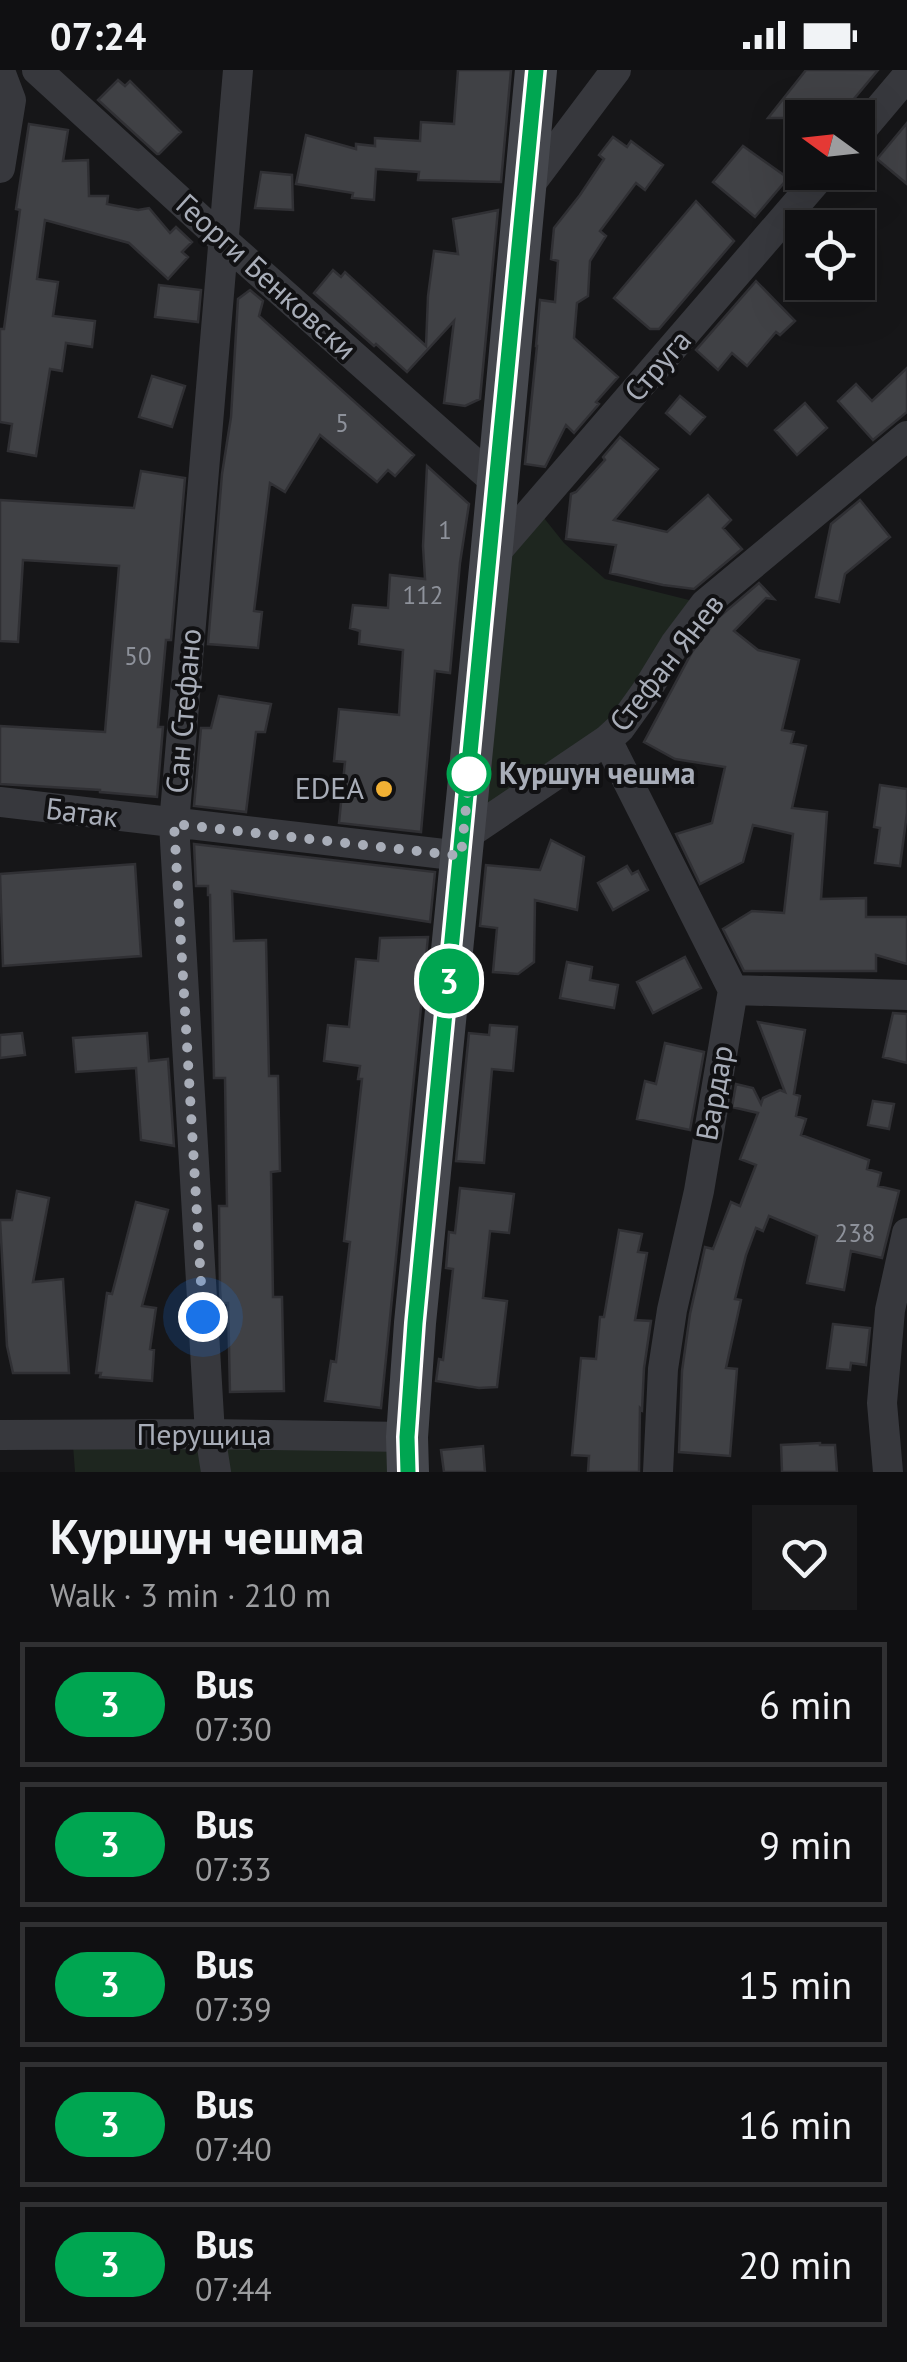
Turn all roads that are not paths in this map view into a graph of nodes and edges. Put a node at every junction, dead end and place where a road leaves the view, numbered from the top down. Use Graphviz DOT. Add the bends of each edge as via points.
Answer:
graph roads {
  1 [pos="36,70"];
  2 [pos="238,70"];
  3 [pos="536,70"];
  4 [pos="616,70"];
  5 [pos="0,71"];
  6 [pos="907,76"];
  7 [pos="875,114"];
  8 [pos="0,168"];
  9 [pos="808,190"];
  10 [pos="524,192"];
  11 [pos="224,241"];
  12 [pos="907,436"];
  13 [pos="496,483"];
  14 [pos="490,558"];
  15 [pos="607,740"];
  16 [pos="0,802"];
  17 [pos="174,824"];
  18 [pos="462,847"];
  19 [pos="733,990"];
  20 [pos="907,995"];
  21 [pos="907,1233"];
  22 [pos="210,1434"];
  23 [pos="0,1435"];
  24 [pos="408,1454"];
  25 [pos="216,1472"];
  26 [pos="658,1472"];
  27 [pos="888,1472"];
  1 -- 11 [label="street, Георги Бенковски"];
  2 -- 11 [label="street, Сан Стефано"];
  3 -- 10 [label="street"];
  4 -- 10 [label="street"];
  5 -- 8 [label="street" via="11,100"];
  6 -- 7 [label="street"];
  9 -- 14 [label="street, Струга"];
  10 -- 13 [label="street"];
  11 -- 13 [label="street, Георги Бенковски"];
  11 -- 17 [label="street, Сан Стефано"];
  12 -- 15 [label="street, Стефан Янев" via="706,604"];
  13 -- 14 [label="street"];
  14 -- 18 [label="street"];
  15 -- 18 [label="street, Стефан Янев"];
  15 -- 19 [label="street"];
  16 -- 17 [label="street, Батак"];
  17 -- 18 [label="street, Батак"];
  17 -- 22 [label="street, Сан Стефано"];
  18 -- 24 [label="street"];
  19 -- 20 [label="street"];
  19 -- 26 [label="street, Вардар" via="672,1310"];
  21 -- 27 [label="street" via="890,1310 882,1403"];
  22 -- 23 [label="street, Перущица"];
  22 -- 24 [label="street, Перущица"];
  22 -- 25 [label="street, Сан Стефано"];
}
